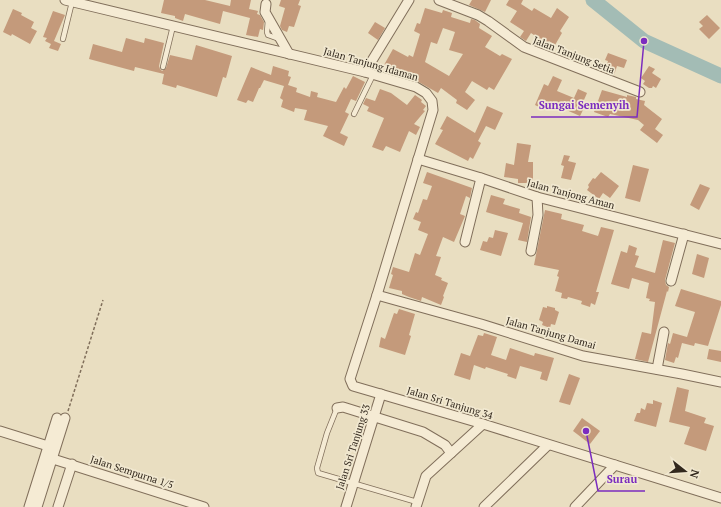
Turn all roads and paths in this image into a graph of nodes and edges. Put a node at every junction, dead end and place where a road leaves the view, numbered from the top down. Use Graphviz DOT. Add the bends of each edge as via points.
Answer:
graph roads {
  1 [pos="409,0"];
  2 [pos="439,0"];
  3 [pos="68,1"];
  4 [pos="266,4"];
  5 [pos="173,26"];
  6 [pos="64,39"];
  7 [pos="289,54"];
  8 [pos="164,67"];
  9 [pos="369,74"];
  10 [pos="640,92"];
  11 [pos="354,114"];
  12 [pos="418,159"];
  13 [pos="481,178"];
  14 [pos="537,197"];
  15 [pos="684,234"];
  16 [pos="465,242"];
  17 [pos="721,244"];
  18 [pos="532,251"];
  19 [pos="671,281"];
  20 [pos="377,295"];
  21 [pos="103,300"];
  22 [pos="664,332"];
  23 [pos="657,369"];
  24 [pos="350,379"];
  25 [pos="721,382"];
  26 [pos="381,394"];
  27 [pos="337,408"];
  28 [pos="374,417"];
  29 [pos="61,418"];
  30 [pos="483,424"];
  31 [pos="0,431"];
  32 [pos="548,445"];
  33 [pos="48,446"];
  34 [pos="451,453"];
  35 [pos="53,458"];
  36 [pos="72,464"];
  37 [pos="616,465"];
  38 [pos="353,483"];
  39 [pos="721,498"];
  40 [pos="416,505"];
  41 [pos="29,507"];
  42 [pos="37,507"];
  43 [pos="58,507"];
  44 [pos="204,507"];
  45 [pos="346,507"];
  46 [pos="484,507"];
  47 [pos="575,507"];
  1 -- 9 [label="street"];
  2 -- 10 [label="street, Jalan Tanjung Setia" via="478,15 524,47"];
  3 -- 5 [label="street, Jalan Tanjung Idaman"];
  3 -- 6 [label="lane"];
  4 -- 7 [label="street" via="265,12"];
  5 -- 7 [label="street, Jalan Tanjung Idaman"];
  5 -- 8 [label="lane"];
  7 -- 9 [label="street, Jalan Tanjung Idaman"];
  9 -- 11 [label="lane"];
  9 -- 12 [label="street, Jalan Tanjung Idaman" via="416,87 426,93 432,101 433,110"];
  12 -- 13 [label="street, Jalan Tanjong Aman"];
  12 -- 20 [label="street, Jalan Tanjung Idaman"];
  13 -- 14 [label="street, Jalan Tanjong Aman"];
  13 -- 16 [label="street"];
  14 -- 15 [label="street, Jalan Tanjong Aman"];
  14 -- 18 [label="street" via="538,215"];
  15 -- 17 [label="street, Jalan Tanjong Aman"];
  15 -- 19 [label="street"];
  20 -- 23 [label="street, Jalan Tanjung Damai" via="583,356"];
  20 -- 24 [label="street, Jalan Tanjung Idaman"];
  21 -- 29 [label="path"];
  22 -- 23 [label="street"];
  23 -- 25 [label="street, Jalan Tanjung Damai"];
  24 -- 26 [label="street, Jalan Sri Tanjung 34" via="353,386"];
  26 -- 28 [label="street, Jalan Sri Tanjung 33"];
  26 -- 30 [label="street, Jalan Sri Tanjung 34"];
  27 -- 28 [label="street" via="344,407"];
  27 -- 38 [label="lane" via="327,433 317,468 318,473"];
  28 -- 34 [label="street" via="423,432 445,445"];
  28 -- 38 [label="street, Jalan Sri Tanjung 33"];
  29 -- 33 [label="street"];
  29 -- 35 [label="street"];
  30 -- 32 [label="street, Jalan Sri Tanjung 34"];
  30 -- 34 [label="street"];
  31 -- 33 [label="street"];
  32 -- 37 [label="street, Jalan Sri Tanjung 34"];
  32 -- 46 [label="street"];
  33 -- 41 [label="street"];
  34 -- 40 [label="street" via="426,476"];
  35 -- 36 [label="street, Jalan Sempurna 1/5"];
  35 -- 42 [label="street"];
  36 -- 43 [label="street"];
  36 -- 44 [label="street, Jalan Sempurna 1/5"];
  37 -- 39 [label="street, Jalan Sri Tanjung 34"];
  37 -- 47 [label="street"];
  38 -- 40 [label="lane"];
  38 -- 45 [label="street, Jalan Sri Tanjung 33"];
}
